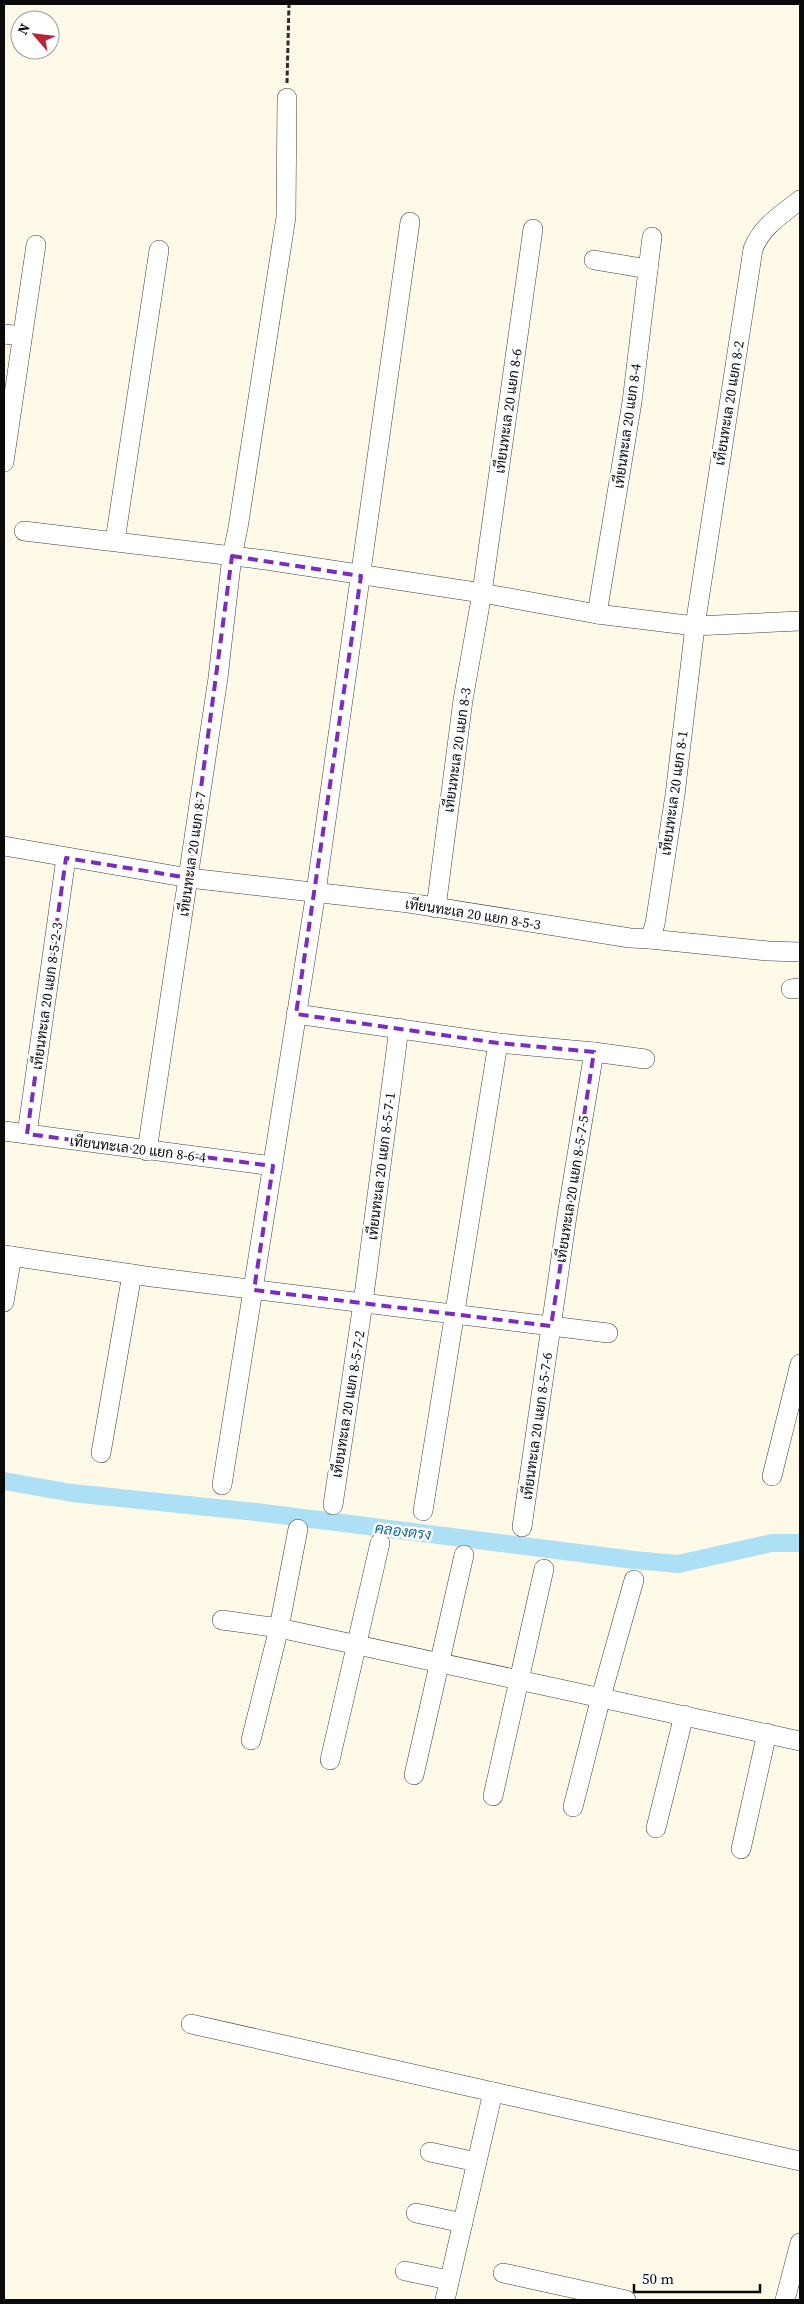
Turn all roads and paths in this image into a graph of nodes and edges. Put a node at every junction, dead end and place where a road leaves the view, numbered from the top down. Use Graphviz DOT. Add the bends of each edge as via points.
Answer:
graph roads {
  1 [pos="289,4"];
  2 [pos="287,98"];
  3 [pos="800,200"];
  4 [pos="410,222"];
  5 [pos="533,229"];
  6 [pos="652,237"];
  7 [pos="36,245"];
  8 [pos="159,250"];
  9 [pos="594,260"];
  10 [pos="648,269"];
  11 [pos="13,335"];
  12 [pos="4,462"];
  13 [pos="24,532"];
  14 [pos="115,541"];
  15 [pos="232,556"];
  16 [pos="361,576"];
  17 [pos="482,593"];
  18 [pos="597,614"];
  19 [pos="800,621"];
  20 [pos="695,626"];
  21 [pos="4,846"];
  22 [pos="66,858"];
  23 [pos="189,878"];
  24 [pos="316,892"];
  25 [pos="436,908"];
  26 [pos="650,939"];
  27 [pos="800,952"];
  28 [pos="296,1014"];
  29 [pos="399,1028"];
  30 [pos="498,1044"];
  31 [pos="594,1052"];
  32 [pos="645,1059"];
  33 [pos="4,1131"];
  34 [pos="27,1134"];
  35 [pos="147,1151"];
  36 [pos="273,1166"];
  37 [pos="8,1255"];
  38 [pos="132,1274"];
  39 [pos="254,1290"];
  40 [pos="4,1302"];
  41 [pos="363,1303"];
  42 [pos="455,1314"];
  43 [pos="551,1326"];
  44 [pos="608,1333"];
  45 [pos="800,1364"];
  46 [pos="101,1453"];
  47 [pos="772,1476"];
  48 [pos="222,1485"];
  49 [pos="333,1505"];
  50 [pos="423,1510"];
  51 [pos="522,1526"];
  52 [pos="298,1529"];
  53 [pos="380,1543"];
  54 [pos="464,1554"];
  55 [pos="544,1570"];
  56 [pos="634,1580"];
  57 [pos="222,1620"];
  58 [pos="279,1628"];
  59 [pos="357,1645"];
  60 [pos="438,1662"];
  61 [pos="520,1682"];
  62 [pos="600,1697"];
  63 [pos="684,1715"];
  64 [pos="767,1733"];
  65 [pos="250,1740"];
  66 [pos="800,1741"];
  67 [pos="330,1760"];
  68 [pos="414,1775"];
  69 [pos="493,1796"];
  70 [pos="574,1807"];
  71 [pos="656,1828"];
  72 [pos="741,1849"];
  73 [pos="191,2024"];
  74 [pos="493,2092"];
  75 [pos="430,2152"];
  76 [pos="800,2161"];
  77 [pos="477,2162"];
  78 [pos="416,2213"];
  79 [pos="463,2223"];
  80 [pos="800,2243"];
  81 [pos="405,2271"];
  82 [pos="503,2274"];
  83 [pos="449,2280"];
  84 [pos="445,2300"];
  85 [pos="626,2300"];
  86 [pos="785,2300"];
  1 -- 2 [label="path"];
  2 -- 15 [label="street, เทียนทะเล 20 แยก 8-7" via="286,217"];
  3 -- 20 [label="street, เทียนทะเล 20 แยก 8-2" via="765,227 753,250"];
  4 -- 16 [label="street"];
  5 -- 17 [label="street, เทียนทะเล 20 แยก 8-6"];
  6 -- 10 [label="street, เทียนทะเล 20 แยก 8-4"];
  7 -- 11 [label="street"];
  8 -- 14 [label="street"];
  9 -- 10 [label="street"];
  10 -- 18 [label="street, เทียนทะเล 20 แยก 8-4" via="632,402"];
  11 -- 12 [label="street"];
  13 -- 14 [label="street"];
  14 -- 15 [label="street"];
  15 -- 16 [label="street"];
  15 -- 23 [label="street, เทียนทะเล 20 แยก 8-7"];
  16 -- 17 [label="street"];
  16 -- 24 [label="street"];
  17 -- 18 [label="street"];
  17 -- 25 [label="street, เทียนทะเล 20 แยก 8-3" via="463,700"];
  18 -- 20 [label="street"];
  19 -- 20 [label="street"];
  20 -- 26 [label="street, เทียนทะเล 20 แยก 8-1" via="675,795"];
  21 -- 22 [label="street, เทียนทะเล 20 แยก 8-5-3"];
  22 -- 23 [label="street, เทียนทะเล 20 แยก 8-5-3"];
  22 -- 34 [label="street, เทียนทะเล 20 แยก 8-5-2-3"];
  23 -- 24 [label="street, เทียนทะเล 20 แยก 8-5-3"];
  23 -- 35 [label="street, เทียนทะเล 20 แยก 8-7"];
  24 -- 25 [label="street, เทียนทะเล 20 แยก 8-5-3"];
  24 -- 28 [label="street"];
  25 -- 26 [label="street, เทียนทะเล 20 แยก 8-5-3"];
  26 -- 27 [label="street"];
  28 -- 29 [label="street"];
  28 -- 36 [label="street"];
  29 -- 30 [label="street"];
  29 -- 41 [label="street, เทียนทะเล 20 แยก 8-5-7-1"];
  30 -- 31 [label="street"];
  30 -- 42 [label="street"];
  31 -- 32 [label="street"];
  31 -- 43 [label="street, เทียนทะเล 20 แยก 8-5-7-5"];
  33 -- 34 [label="street, เทียนทะเล 20 แยก 8-6-4"];
  34 -- 35 [label="street, เทียนทะเล 20 แยก 8-6-4"];
  35 -- 36 [label="street, เทียนทะเล 20 แยก 8-6-4"];
  36 -- 39 [label="street"];
  37 -- 38 [label="street"];
  37 -- 40 [label="street"];
  38 -- 39 [label="street"];
  38 -- 46 [label="street"];
  39 -- 41 [label="street"];
  39 -- 48 [label="street"];
  41 -- 42 [label="street"];
  41 -- 49 [label="street, เทียนทะเล 20 แยก 8-5-7-2"];
  42 -- 43 [label="street"];
  42 -- 50 [label="street"];
  43 -- 44 [label="street"];
  43 -- 51 [label="street, เทียนทะเล 20 แยก 8-5-7-6"];
  45 -- 47 [label="street"];
  52 -- 58 [label="street"];
  53 -- 59 [label="street"];
  54 -- 60 [label="street"];
  55 -- 61 [label="street"];
  56 -- 62 [label="street"];
  57 -- 58 [label="street"];
  58 -- 59 [label="street"];
  58 -- 65 [label="street"];
  59 -- 60 [label="street"];
  59 -- 67 [label="street"];
  60 -- 61 [label="street"];
  60 -- 68 [label="street"];
  61 -- 62 [label="street"];
  61 -- 69 [label="street"];
  62 -- 63 [label="street"];
  62 -- 70 [label="street"];
  63 -- 64 [label="street"];
  63 -- 71 [label="street"];
  64 -- 66 [label="street"];
  64 -- 72 [label="street"];
  73 -- 74 [label="street"];
  74 -- 76 [label="street"];
  74 -- 77 [label="street"];
  75 -- 77 [label="street"];
  77 -- 79 [label="street"];
  78 -- 79 [label="street"];
  79 -- 83 [label="street"];
  80 -- 86 [label="street"];
  81 -- 83 [label="street"];
  82 -- 85 [label="street"];
  83 -- 84 [label="street"];
}
